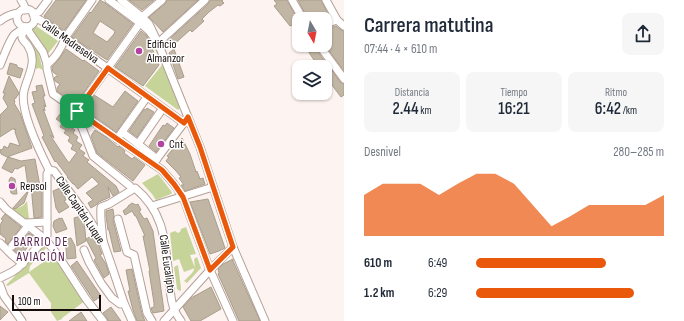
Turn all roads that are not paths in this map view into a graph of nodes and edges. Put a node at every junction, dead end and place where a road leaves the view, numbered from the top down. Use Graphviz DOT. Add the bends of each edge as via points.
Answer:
graph roads {
  1 [pos="21,0"];
  2 [pos="48,0"];
  3 [pos="92,0"];
  4 [pos="109,0"];
  5 [pos="120,0"];
  6 [pos="162,0"];
  7 [pos="205,0"];
  8 [pos="292,0"];
  9 [pos="326,0"];
  10 [pos="22,12"];
  11 [pos="299,12"];
  12 [pos="34,16"];
  13 [pos="1,17"];
  14 [pos="141,20"];
  15 [pos="337,20"];
  16 [pos="332,22"];
  17 [pos="344,26"];
  18 [pos="26,27"];
  19 [pos="65,38"];
  20 [pos="158,43"];
  21 [pos="324,52"];
  22 [pos="47,64"];
  23 [pos="0,65"];
  24 [pos="108,68"];
  25 [pos="344,79"];
  26 [pos="147,97"];
  27 [pos="163,108"];
  28 [pos="77,111"];
  29 [pos="186,120"];
  30 [pos="122,132"];
  31 [pos="117,139"];
  32 [pos="138,144"];
  33 [pos="155,162"];
  34 [pos="49,170"];
  35 [pos="130,186"];
  36 [pos="213,187"];
  37 [pos="183,197"];
  38 [pos="0,202"];
  39 [pos="152,206"];
  40 [pos="3,209"];
  41 [pos="118,219"];
  42 [pos="47,222"];
  43 [pos="27,224"];
  44 [pos="45,239"];
  45 [pos="102,242"];
  46 [pos="0,243"];
  47 [pos="12,246"];
  48 [pos="233,247"];
  49 [pos="84,250"];
  50 [pos="23,264"];
  51 [pos="210,270"];
  52 [pos="0,278"];
  53 [pos="0,285"];
  54 [pos="124,303"];
  55 [pos="174,309"];
  56 [pos="22,321"];
  57 [pos="103,321"];
  58 [pos="132,321"];
  59 [pos="152,321"];
  60 [pos="164,321"];
  61 [pos="181,321"];
  62 [pos="233,321"];
  63 [pos="265,321"];
  1 -- 10 [label="street" via="24,5"];
  2 -- 12 [label="street"];
  3 -- 19 [label="street"];
  4 -- 14 [label="street"];
  5 -- 14 [label="street"];
  6 -- 14 [label="street"];
  7 -- 20 [label="street"];
  8 -- 11 [label="street"];
  9 -- 15 [label="street"];
  10 -- 12 [label="street" via="30,11"];
  10 -- 13 [label="street"];
  10 -- 18 [label="street" via="17,22"];
  12 -- 18 [label="street" via="33,23"];
  12 -- 19 [label="street, Calle Madreselva"];
  14 -- 20 [label="street" via="149,24"];
  14 -- 24 [label="street"];
  15 -- 16 [label="street"];
  15 -- 17 [label="street"];
  18 -- 22 [label="street" via="43,52"];
  18 -- 23 [label="street" via="14,35"];
  18 -- 34 [label="street" via="22,38 33,58 22,102"];
  19 -- 22 [label="street"];
  19 -- 24 [label="street, Calle Madreselva"];
  20 -- 29 [label="street"];
  21 -- 25 [label="street"];
  22 -- 28 [label="street" via="53,94"];
  24 -- 26 [label="street, Calle Madreselva"];
  24 -- 28 [label="street"];
  26 -- 27 [label="street, Calle Madreselva"];
  26 -- 30 [label="street"];
  27 -- 29 [label="street, Calle Madreselva"];
  27 -- 32 [label="street"];
  28 -- 31 [label="street"];
  28 -- 35 [label="street" via="93,156"];
  29 -- 33 [label="street"];
  29 -- 36 [label="street" via="200,147"];
  30 -- 31 [label="street"];
  30 -- 32 [label="street"];
  31 -- 33 [label="street"];
  32 -- 33 [label="street"];
  33 -- 37 [label="street"];
  34 -- 42 [label="street"];
  34 -- 45 [label="street, Calle Capitán Luque" via="54,171 85,213"];
  36 -- 37 [label="street"];
  36 -- 48 [label="street"];
  37 -- 39 [label="street"];
  37 -- 51 [label="street"];
  38 -- 40 [label="street"];
  39 -- 45 [label="street, Calle Eucalipto" via="135,188 101,207"];
  39 -- 55 [label="street, Calle Eucalipto" via="163,233"];
  40 -- 43 [label="street"];
  41 -- 59 [label="street" via="127,252 134,255 147,313"];
  42 -- 43 [label="street"];
  42 -- 44 [label="street"];
  43 -- 44 [label="street"];
  43 -- 47 [label="street"];
  44 -- 50 [label="street"];
  44 -- 57 [label="street"];
  45 -- 54 [label="street, Calle Capitán Luque"];
  46 -- 50 [label="street"];
  48 -- 51 [label="street"];
  48 -- 63 [label="street"];
  49 -- 54 [label="street" via="88,262 112,298 120,304"];
  50 -- 52 [label="street"];
  51 -- 55 [label="street"];
  51 -- 62 [label="street"];
  53 -- 56 [label="street" via="4,296"];
  54 -- 58 [label="street, Calle Capitán Luque"];
  55 -- 60 [label="street"];
  55 -- 61 [label="street, Calle Eucalipto"];
}
